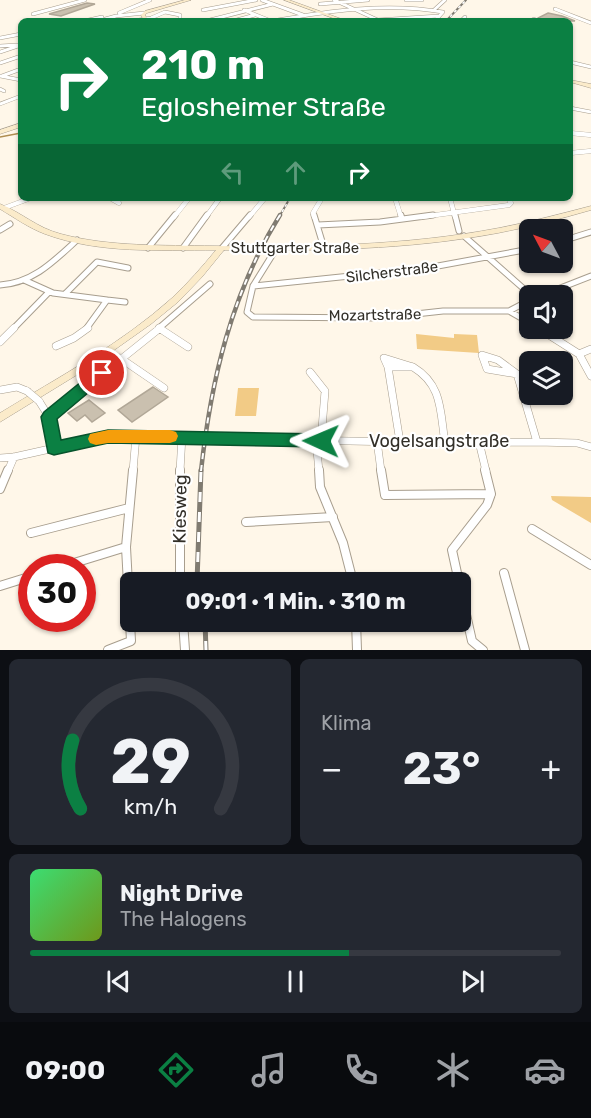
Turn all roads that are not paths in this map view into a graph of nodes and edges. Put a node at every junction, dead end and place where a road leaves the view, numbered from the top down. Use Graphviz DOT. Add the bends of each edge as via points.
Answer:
graph roads {
  1 [pos="85,0"];
  2 [pos="150,0"];
  3 [pos="189,0"];
  4 [pos="256,0"];
  5 [pos="262,0"];
  6 [pos="287,0"];
  7 [pos="368,0"];
  8 [pos="422,0"];
  9 [pos="445,0"];
  10 [pos="335,1"];
  11 [pos="406,2"];
  12 [pos="273,4"];
  13 [pos="320,4"];
  14 [pos="381,6"];
  15 [pos="350,8"];
  16 [pos="385,8"];
  17 [pos="428,9"];
  18 [pos="555,9"];
  19 [pos="203,10"];
  20 [pos="244,10"];
  21 [pos="411,10"];
  22 [pos="434,10"];
  23 [pos="317,12"];
  24 [pos="33,14"];
  25 [pos="116,15"];
  26 [pos="255,15"];
  27 [pos="304,15"];
  28 [pos="440,16"];
  29 [pos="576,17"];
  30 [pos="100,18"];
  31 [pos="112,18"];
  32 [pos="145,18"];
  33 [pos="180,18"];
  34 [pos="216,18"];
  35 [pos="244,18"];
  36 [pos="263,18"];
  37 [pos="290,18"];
  38 [pos="336,18"];
  39 [pos="374,18"];
  40 [pos="410,18"];
  41 [pos="573,19"];
  42 [pos="591,23"];
  43 [pos="18,35"];
  44 [pos="1,40"];
  45 [pos="10,44"];
  46 [pos="0,46"];
  47 [pos="18,46"];
  48 [pos="18,47"];
  49 [pos="0,52"];
  50 [pos="18,57"];
  51 [pos="0,63"];
  52 [pos="573,63"];
  53 [pos="591,66"];
  54 [pos="18,70"];
  55 [pos="1,76"];
  56 [pos="18,79"];
  57 [pos="573,82"];
  58 [pos="591,86"];
  59 [pos="18,97"];
  60 [pos="0,104"];
  61 [pos="573,109"];
  62 [pos="591,112"];
  63 [pos="18,125"];
  64 [pos="0,132"];
  65 [pos="573,133"];
  66 [pos="591,135"];
  67 [pos="591,151"];
  68 [pos="573,153"];
  69 [pos="21,201"];
  70 [pos="115,201"];
  71 [pos="187,201"];
  72 [pos="218,201"];
  73 [pos="262,201"];
  74 [pos="320,201"];
  75 [pos="396,201"];
  76 [pos="451,201"];
  77 [pos="510,201"];
  78 [pos="118,203"];
  79 [pos="2,207"];
  80 [pos="591,208"];
  81 [pos="455,212"];
  82 [pos="402,219"];
  83 [pos="10,224"];
  84 [pos="318,225"];
  85 [pos="0,230"];
  86 [pos="591,232"];
  87 [pos="461,234"];
  88 [pos="573,238"];
  89 [pos="77,240"];
  90 [pos="148,248"];
  91 [pos="183,248"];
  92 [pos="222,248"];
  93 [pos="324,248"];
  94 [pos="276,249"];
  95 [pos="519,252"];
  96 [pos="490,259"];
  97 [pos="128,268"];
  98 [pos="591,276"];
  99 [pos="24,280"];
  100 [pos="210,284"];
  101 [pos="0,285"];
  102 [pos="519,285"];
  103 [pos="568,285"];
  104 [pos="253,286"];
  105 [pos="49,292"];
  106 [pos="65,294"];
  107 [pos="107,300"];
  108 [pos="125,302"];
  109 [pos="519,306"];
  110 [pos="509,311"];
  111 [pos="519,317"];
  112 [pos="159,328"];
  113 [pos="555,339"];
  114 [pos="0,342"];
  115 [pos="56,346"];
  116 [pos="188,347"];
  117 [pos="591,349"];
  118 [pos="579,354"];
  119 [pos="120,358"];
  120 [pos="310,372"];
  121 [pos="517,374"];
  122 [pos="591,376"];
  123 [pos="164,388"];
  124 [pos="0,390"];
  125 [pos="49,417"];
  126 [pos="0,418"];
  127 [pos="136,436"];
  128 [pos="183,436"];
  129 [pos="319,441"];
  130 [pos="377,441"];
  131 [pos="400,442"];
  132 [pos="479,442"];
  133 [pos="537,442"];
  134 [pos="445,443"];
  135 [pos="591,447"];
  136 [pos="54,448"];
  137 [pos="14,457"];
  138 [pos="0,458"];
  139 [pos="0,489"];
  140 [pos="491,494"];
  141 [pos="129,508"];
  142 [pos="333,517"];
  143 [pos="246,522"];
  144 [pos="532,529"];
  145 [pos="31,533"];
  146 [pos="126,547"];
  147 [pos="96,556"];
  148 [pos="591,565"];
  149 [pos="180,572"];
  150 [pos="350,572"];
  151 [pos="457,572"];
  152 [pos="504,573"];
  153 [pos="18,580"];
  154 [pos="0,586"];
  155 [pos="184,632"];
  156 [pos="356,632"];
  157 [pos="470,632"];
  158 [pos="108,650"];
  159 [pos="185,650"];
  160 [pos="357,650"];
  161 [pos="483,650"];
  162 [pos="525,650"];
  1 -- 24 [label="street"];
  2 -- 25 [label="street"];
  3 -- 32 [label="street"];
  4 -- 19 [label="street"];
  5 -- 12 [label="street"];
  6 -- 23 [label="street"];
  7 -- 10 [label="street"];
  7 -- 14 [label="street"];
  8 -- 11 [label="street"];
  9 -- 22 [label="street"];
  10 -- 13 [label="street"];
  10 -- 15 [label="street"];
  11 -- 14 [label="street"];
  11 -- 17 [label="street"];
  12 -- 20 [label="street"];
  12 -- 27 [label="street"];
  14 -- 15 [label="street"];
  14 -- 16 [label="street"];
  15 -- 23 [label="street"];
  15 -- 39 [label="street"];
  17 -- 21 [label="street"];
  17 -- 22 [label="street"];
  18 -- 29 [label="street"];
  20 -- 26 [label="street"];
  20 -- 34 [label="street"];
  22 -- 28 [label="street" via="443,12"];
  23 -- 27 [label="street"];
  23 -- 38 [label="street"];
  25 -- 30 [label="street"];
  25 -- 31 [label="street"];
  25 -- 32 [label="street"];
  26 -- 35 [label="street"];
  26 -- 36 [label="street"];
  27 -- 37 [label="street"];
  28 -- 40 [label="street"];
  29 -- 41 [label="street"];
  29 -- 42 [label="street"];
  32 -- 33 [label="street" via="159,12"];
  43 -- 44 [label="street"];
  44 -- 45 [label="street"];
  45 -- 46 [label="street"];
  45 -- 47 [label="street"];
  48 -- 49 [label="street"];
  50 -- 51 [label="street"];
  52 -- 53 [label="street"];
  54 -- 55 [label="street"];
  55 -- 56 [label="street"];
  57 -- 58 [label="street"];
  59 -- 60 [label="street"];
  61 -- 62 [label="street"];
  63 -- 64 [label="street"];
  65 -- 66 [label="street"];
  67 -- 68 [label="street"];
  69 -- 79 [label="street"];
  70 -- 78 [label="street"];
  71 -- 90 [label="street"];
  72 -- 91 [label="street"];
  73 -- 92 [label="street"];
  74 -- 84 [label="street" via="313,213"];
  75 -- 82 [label="street"];
  76 -- 81 [label="street"];
  77 -- 81 [label="street" via="509,205"];
  79 -- 89 [label="street, Stuttgarter Straße" via="36,229"];
  80 -- 87 [label="street, Stuttgarter Straße" via="524,225"];
  81 -- 82 [label="street"];
  81 -- 87 [label="street"];
  82 -- 84 [label="street"];
  83 -- 85 [label="street"];
  84 -- 93 [label="street"];
  86 -- 88 [label="street"];
  87 -- 93 [label="street, Stuttgarter Straße" via="384,247"];
  87 -- 96 [label="street"];
  89 -- 90 [label="street, Stuttgarter Straße"];
  89 -- 99 [label="street" via="43,270"];
  90 -- 91 [label="street, Stuttgarter Straße"];
  91 -- 92 [label="street, Stuttgarter Straße"];
  92 -- 94 [label="street, Stuttgarter Straße"];
  92 -- 126 [label="street" via="200,277 162,310 97,357"];
  93 -- 94 [label="street, Stuttgarter Straße"];
  94 -- 104 [label="street"];
  95 -- 96 [label="street, Silcherstraße"];
  96 -- 102 [label="street"];
  96 -- 104 [label="street, Silcherstraße"];
  97 -- 106 [label="street" via="97,262"];
  98 -- 103 [label="street"];
  99 -- 101 [label="street"];
  99 -- 105 [label="street"];
  100 -- 112 [label="street"];
  104 -- 110 [label="street, Mozartstraße" via="247,312 253,317 379,318 443,311"];
  105 -- 106 [label="street"];
  105 -- 114 [label="street"];
  106 -- 107 [label="street"];
  107 -- 108 [label="street"];
  107 -- 115 [label="street" via="83,334"];
  109 -- 110 [label="street, Mozartstraße"];
  110 -- 111 [label="street"];
  112 -- 116 [label="street"];
  112 -- 119 [label="street"];
  113 -- 118 [label="street"];
  117 -- 118 [label="street"];
  118 -- 122 [label="street"];
  119 -- 123 [label="street"];
  119 -- 125 [label="street"];
  120 -- 129 [label="street" via="325,391"];
  121 -- 121 [label="street" via="498,360 482,355 487,369"];
  121 -- 133 [label="street"];
  124 -- 125 [label="street, bridge" via="17,387 27,391"];
  125 -- 136 [label="street"];
  127 -- 128 [label="street, Vogelsangstraße"];
  127 -- 136 [label="street, Vogelsangstraße" via="108,436"];
  127 -- 141 [label="street"];
  128 -- 129 [label="street, Vogelsangstraße"];
  128 -- 149 [label="street, Kiesweg"];
  129 -- 130 [label="street, Vogelsangstraße"];
  129 -- 142 [label="street" via="320,487"];
  130 -- 131 [label="street, Vogelsangstraße"];
  130 -- 140 [label="street" via="385,495"];
  131 -- 134 [label="street, Vogelsangstraße"];
  131 -- 134 [label="street" via="384,358 401,360 433,384"];
  132 -- 133 [label="street, Vogelsangstraße"];
  132 -- 134 [label="street, Vogelsangstraße"];
  132 -- 140 [label="street"];
  133 -- 135 [label="street, Vogelsangstraße"];
  136 -- 137 [label="street, Vogelsangstraße"];
  137 -- 138 [label="street, Vogelsangstraße"];
  137 -- 139 [label="street"];
  140 -- 151 [label="street" via="452,550"];
  141 -- 145 [label="street"];
  141 -- 146 [label="street"];
  142 -- 143 [label="street"];
  142 -- 150 [label="street"];
  144 -- 148 [label="street"];
  146 -- 147 [label="street"];
  146 -- 158 [label="street" via="131,641"];
  152 -- 162 [label="street"];
  153 -- 154 [label="street"];
  155 -- 159 [label="street"];
  156 -- 160 [label="street"];
  157 -- 161 [label="street" via="472,641"];
}
